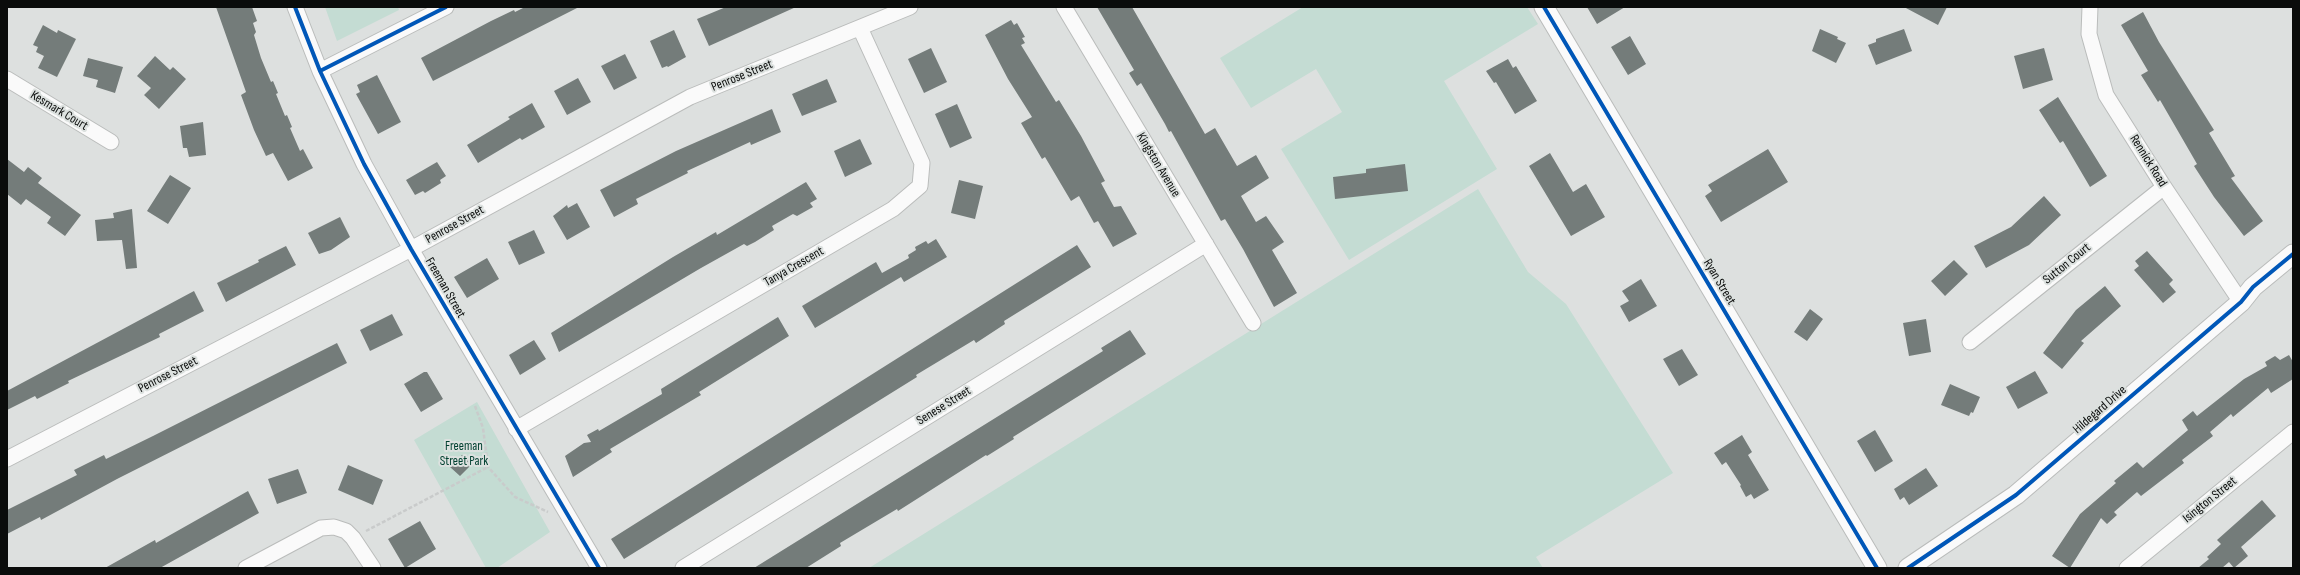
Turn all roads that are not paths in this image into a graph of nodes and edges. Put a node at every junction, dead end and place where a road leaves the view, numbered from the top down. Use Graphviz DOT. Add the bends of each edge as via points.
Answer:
graph roads {
  1 [pos="295,7"];
  2 [pos="446,7"];
  3 [pos="910,7"];
  4 [pos="1064,7"];
  5 [pos="1544,7"];
  6 [pos="2090,7"];
  7 [pos="860,28"];
  8 [pos="320,72"];
  9 [pos="7,79"];
  10 [pos="111,142"];
  11 [pos="2164,187"];
  12 [pos="1206,244"];
  13 [pos="411,250"];
  14 [pos="2293,254"];
  15 [pos="2241,302"];
  16 [pos="1252,322"];
  17 [pos="1970,342"];
  18 [pos="516,429"];
  19 [pos="2293,432"];
  20 [pos="7,459"];
  21 [pos="246,568"];
  22 [pos="374,568"];
  23 [pos="599,568"];
  24 [pos="683,568"];
  25 [pos="1876,568"];
  26 [pos="1908,568"];
  27 [pos="2126,568"];
  1 -- 8 [label="street, Freeman Street"];
  2 -- 8 [label="street"];
  3 -- 7 [label="street, Penrose Street"];
  4 -- 12 [label="street, Kingston Avenue"];
  5 -- 25 [label="street, Ryan Street"];
  6 -- 11 [label="street, Rennick Road" via="2089,34 2106,95"];
  7 -- 13 [label="street, Penrose Street" via="690,97"];
  7 -- 18 [label="street, Tanya Crescent" via="922,163 920,186 893,209"];
  8 -- 13 [label="street, Freeman Street" via="364,164"];
  9 -- 10 [label="street, Kesmark Court"];
  11 -- 15 [label="street, Rennick Road"];
  11 -- 17 [label="street, Sutton Court"];
  12 -- 16 [label="street, Kingston Avenue"];
  12 -- 24 [label="street, Senese Street"];
  13 -- 18 [label="street, Freeman Street"];
  13 -- 20 [label="street, Penrose Street"];
  14 -- 15 [label="street, Hildegard Drive" via="2253,287"];
  15 -- 26 [label="street, Hildegard Drive" via="2016,495"];
  18 -- 23 [label="street, Freeman Street"];
  19 -- 27 [label="street, Isington Street"];
  21 -- 22 [label="street" via="321,528 334,527 346,531 353,538"];
}
